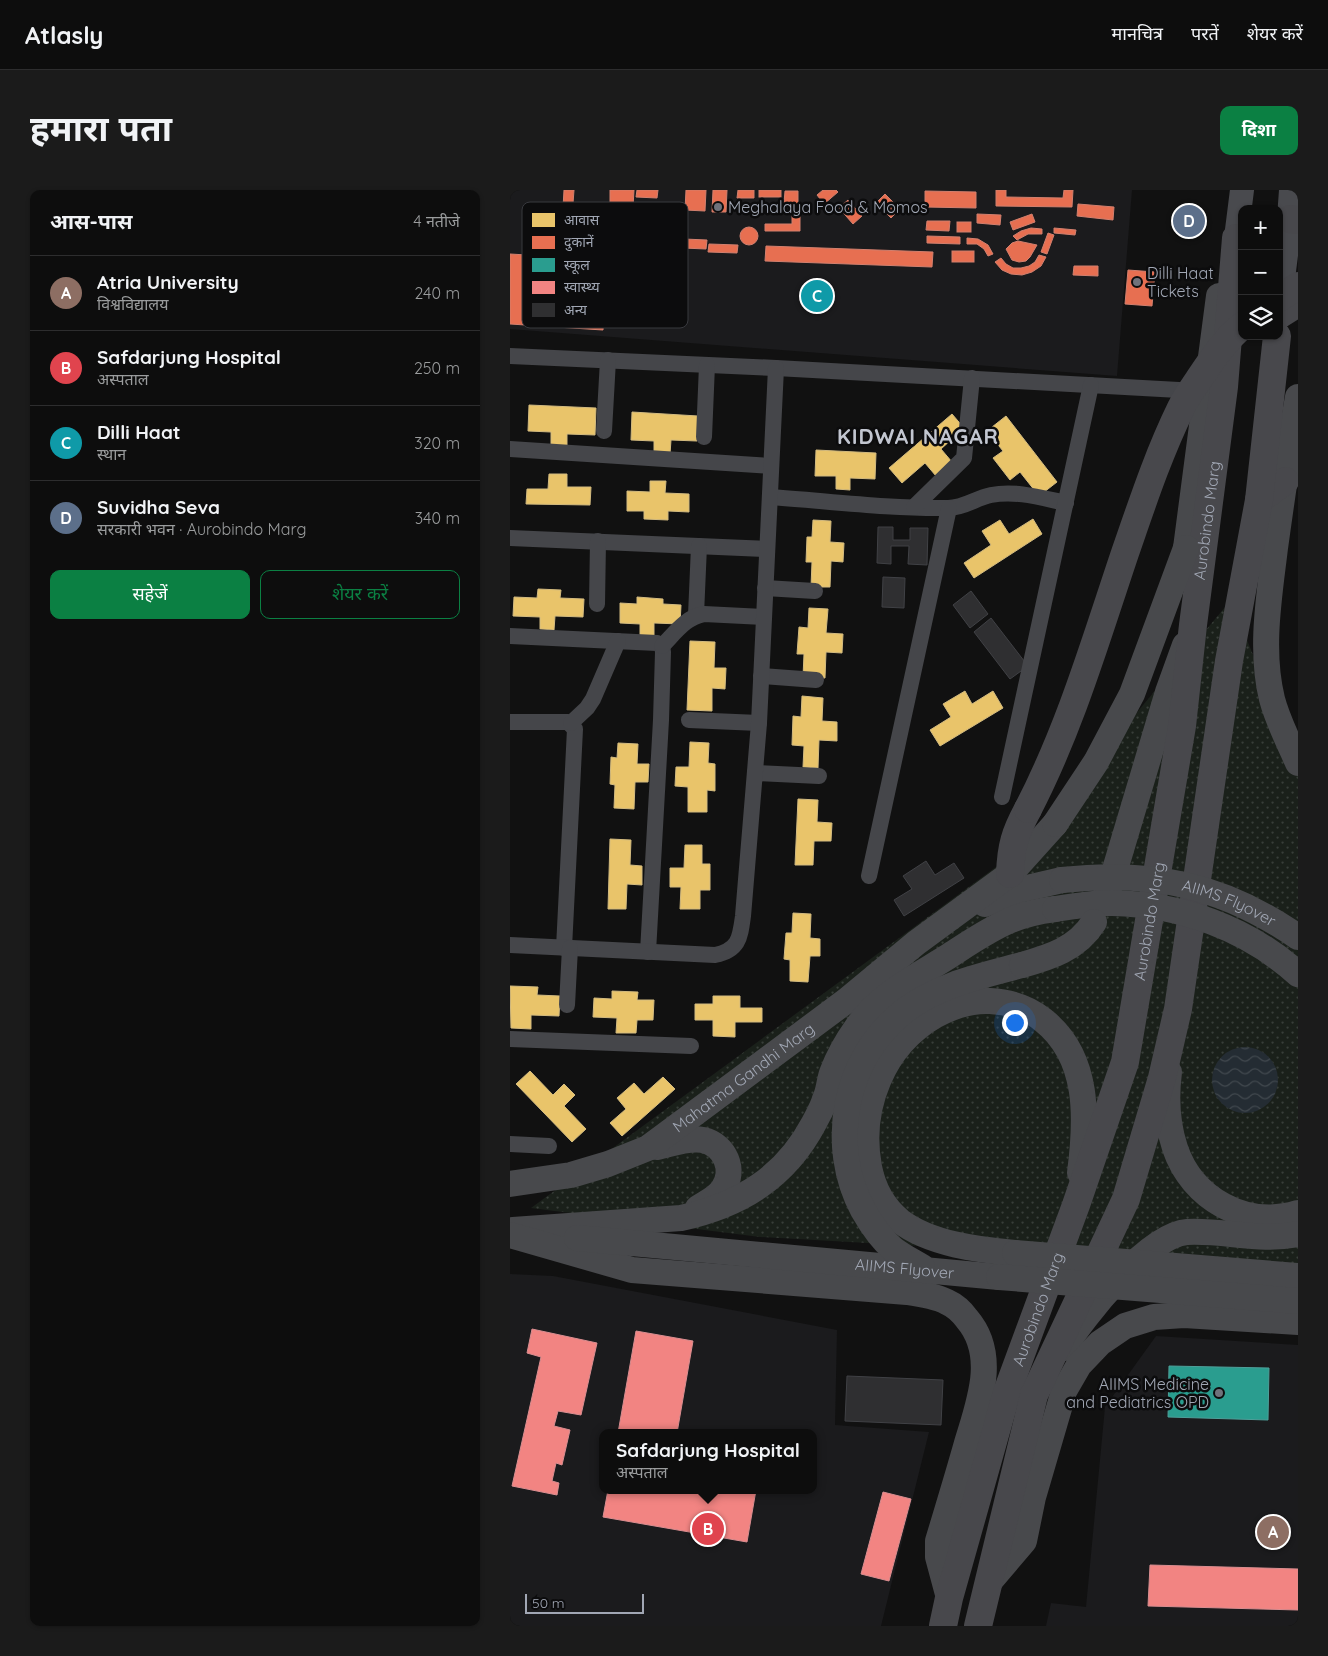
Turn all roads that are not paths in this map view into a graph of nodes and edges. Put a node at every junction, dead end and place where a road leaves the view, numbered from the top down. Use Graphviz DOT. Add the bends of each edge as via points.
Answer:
graph roads {
  1 [pos="1242,190"];
  2 [pos="1293,191"];
  3 [pos="1294,219"];
  4 [pos="1236,238"];
  5 [pos="1298,286"];
  6 [pos="1282,295"];
  7 [pos="1283,295"];
  8 [pos="1298,303"];
  9 [pos="1283,312"];
  10 [pos="1238,330"];
  11 [pos="1276,340"];
  12 [pos="510,356"];
  13 [pos="608,360"];
  14 [pos="707,364"];
  15 [pos="776,368"];
  16 [pos="972,378"];
  17 [pos="1091,385"];
  18 [pos="1206,391"];
  19 [pos="1298,397"];
  20 [pos="604,431"];
  21 [pos="704,437"];
  22 [pos="510,449"];
  23 [pos="1265,449"];
  24 [pos="771,466"];
  25 [pos="1292,476"];
  26 [pos="770,497"];
  27 [pos="1259,500"];
  28 [pos="1066,503"];
  29 [pos="914,507"];
  30 [pos="949,508"];
  31 [pos="510,538"];
  32 [pos="598,542"];
  33 [pos="699,546"];
  34 [pos="767,549"];
  35 [pos="766,588"];
  36 [pos="814,591"];
  37 [pos="597,604"];
  38 [pos="696,615"];
  39 [pos="764,617"];
  40 [pos="1192,625"];
  41 [pos="510,636"];
  42 [pos="618,641"];
  43 [pos="662,646"];
  44 [pos="761,676"];
  45 [pos="816,680"];
  46 [pos="689,720"];
  47 [pos="510,722"];
  48 [pos="571,723"];
  49 [pos="759,723"];
  50 [pos="1298,763"];
  51 [pos="755,773"];
  52 [pos="819,776"];
  53 [pos="1002,797"];
  54 [pos="1010,874"];
  55 [pos="869,876"];
  56 [pos="952,918"];
  57 [pos="1298,937"];
  58 [pos="510,945"];
  59 [pos="567,948"];
  60 [pos="648,952"];
  61 [pos="1298,974"];
  62 [pos="567,1005"];
  63 [pos="1178,1009"];
  64 [pos="510,1039"];
  65 [pos="691,1046"];
  66 [pos="510,1144"];
  67 [pos="549,1146"];
  68 [pos="648,1148"];
  69 [pos="510,1184"];
  70 [pos="1076,1205"];
  71 [pos="1298,1213"];
  72 [pos="681,1218"];
  73 [pos="510,1232"];
  74 [pos="1298,1234"];
  75 [pos="927,1270"];
  76 [pos="1298,1276"];
  77 [pos="1298,1302"];
  78 [pos="1298,1322"];
  79 [pos="1034,1395"];
  80 [pos="990,1581"];
  81 [pos="949,1598"];
  82 [pos="943,1626"];
  83 [pos="978,1626"];
  1 -- 4 [label="main road, Aurobindo Marg"];
  2 -- 3 [label="main road"];
  3 -- 6 [label="main road"];
  4 -- 18 [label="main road" via="1223,268"];
  4 -- 40 [label="highway, Aurobindo Marg" via="1224,387"];
  5 -- 7 [label="highway, bridge"];
  8 -- 9 [label="highway"];
  10 -- 54 [label="highway, bridge" via="1212,359 1181,407 1157,463 1063,733 1043,781 1016,831"];
  11 -- 23 [label="highway, Aurobindo Marg"];
  12 -- 13 [label="street"];
  13 -- 14 [label="street"];
  13 -- 20 [label="street"];
  14 -- 15 [label="street"];
  14 -- 21 [label="street"];
  15 -- 16 [label="street"];
  15 -- 24 [label="street"];
  16 -- 17 [label="street"];
  16 -- 29 [label="street" via="964,458"];
  17 -- 18 [label="street"];
  17 -- 28 [label="street"];
  18 -- 54 [label="main road, bridge" via="1186,548 1132,694 1096,762 1056,824"];
  19 -- 25 [label="main road"];
  22 -- 24 [label="street"];
  23 -- 25 [label="highway"];
  23 -- 27 [label="highway, Aurobindo Marg"];
  24 -- 26 [label="street"];
  25 -- 27 [label="highway"];
  25 -- 50 [label="main road" via="1268,610 1265,652 1272,698"];
  26 -- 29 [label="street"];
  26 -- 34 [label="street"];
  27 -- 63 [label="highway, Aurobindo Marg" via="1229,661"];
  28 -- 30 [label="street" via="1007,492"];
  28 -- 53 [label="street"];
  29 -- 30 [label="street"];
  30 -- 55 [label="street"];
  31 -- 32 [label="street"];
  32 -- 33 [label="street"];
  32 -- 37 [label="street"];
  33 -- 34 [label="street"];
  33 -- 38 [label="street"];
  34 -- 35 [label="street"];
  35 -- 36 [label="street"];
  35 -- 39 [label="street"];
  38 -- 39 [label="street"];
  38 -- 43 [label="street"];
  39 -- 44 [label="street"];
  40 -- 70 [label="highway, Aurobindo Marg" via="1182,726 1125,1062"];
  40 -- 75 [label="main road, bridge" via="1168,692 1111,883 1084,937 1070,948 1044,959 934,992 902,1013 876,1040 856,1073 844,1129 844,1148 852,1185 879,1235 892,1249"];
  41 -- 42 [label="street"];
  42 -- 43 [label="street" via="657,642"];
  42 -- 48 [label="street" via="593,699"];
  43 -- 60 [label="street"];
  44 -- 45 [label="street"];
  44 -- 49 [label="street"];
  46 -- 49 [label="street"];
  47 -- 48 [label="street"];
  48 -- 59 [label="street" via="575,729"];
  49 -- 51 [label="street"];
  51 -- 52 [label="street"];
  51 -- 60 [label="street" via="741,933 735,945 715,955"];
  54 -- 56 [label="main road"];
  56 -- 57 [label="main road, AIIMS Flyover, bridge" via="1023,889 1062,880 1126,876 1190,886 1221,895"];
  56 -- 68 [label="main road, Mahatma Gandhi Marg"];
  58 -- 59 [label="street"];
  59 -- 60 [label="street"];
  59 -- 62 [label="street"];
  61 -- 72 [label="main road, bridge" via="1268,950 1218,924 1138,904 1110,903 1055,909 1012,919 895,989 875,1006 843,1049 832,1073 826,1099 801,1146 768,1180 727,1205"];
  63 -- 71 [label="main road" via="1168,1076 1168,1112 1174,1148 1186,1171 1201,1190 1232,1210 1268,1218"];
  63 -- 79 [label="highway, Aurobindo Marg" via="1162,1078 1126,1199"];
  64 -- 65 [label="street"];
  66 -- 67 [label="street"];
  68 -- 69 [label="main road, Mahatma Gandhi Marg" via="571,1175"];
  68 -- 72 [label="main road" via="702,1140 716,1146 726,1158 729,1174 724,1189"];
  70 -- 76 [label="main road, bridge" via="1084,1103 1070,1052 1052,1027 1027,1010 999,1002 971,1002 945,1010 905,1038 886,1064 876,1086 869,1109 867,1149 870,1173 881,1200 912,1229 984,1251"];
  70 -- 81 [label="highway, Aurobindo Marg" via="1007,1392"];
  72 -- 73 [label="main road"];
  73 -- 75 [label="main road, AIIMS Flyover"];
  73 -- 81 [label="main road" via="632,1270 907,1292 932,1296 960,1310 980,1342 984,1371 981,1397 938,1541 938,1557"];
  74 -- 79 [label="main road" via="1270,1238 1185,1232 1162,1240 1125,1273 1075,1330"];
  75 -- 77 [label="main road, AIIMS Flyover, bridge"];
  78 -- 80 [label="main road" via="1184,1315 1154,1317 1125,1326 1100,1343 1079,1365 1064,1391 1033,1497 1024,1541"];
  79 -- 80 [label="highway, Aurobindo Marg"];
  80 -- 83 [label="highway, Aurobindo Marg"];
  81 -- 82 [label="highway, Aurobindo Marg"];
}
